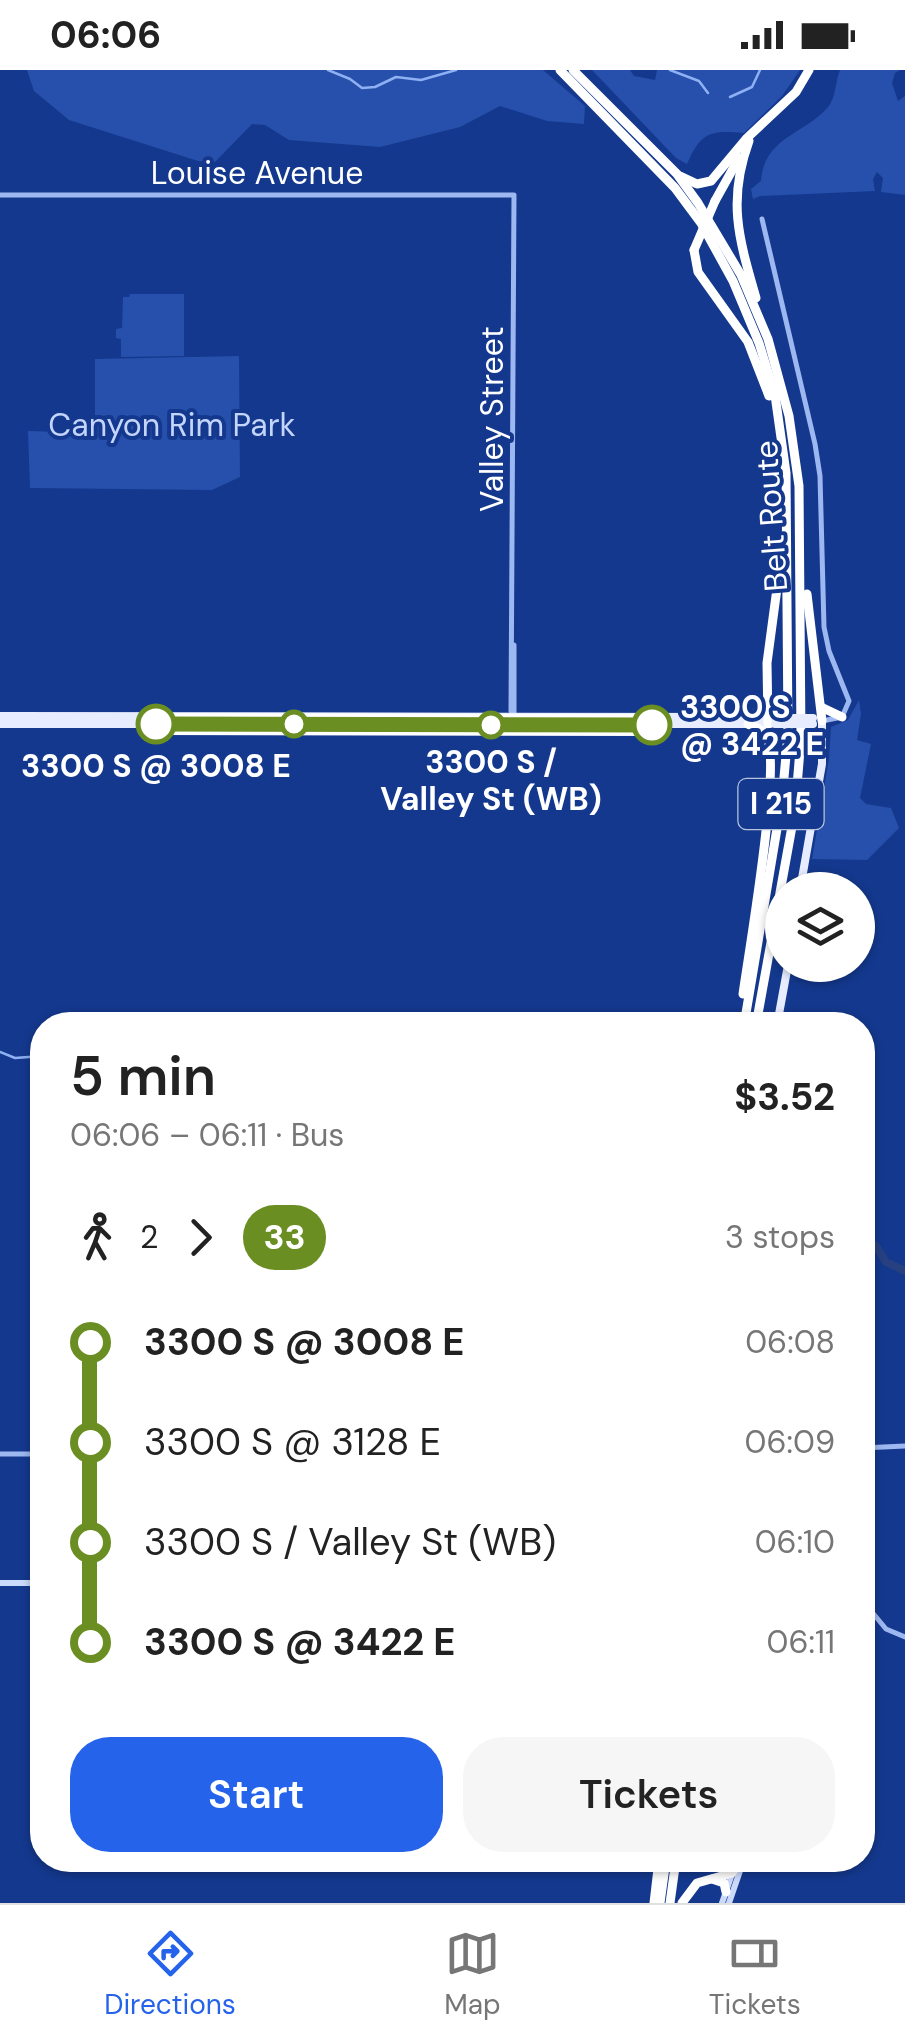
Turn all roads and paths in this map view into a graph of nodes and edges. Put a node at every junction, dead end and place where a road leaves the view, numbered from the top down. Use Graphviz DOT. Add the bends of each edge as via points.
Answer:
graph roads {
  1 [pos="558,70"];
  2 [pos="573,70"];
  3 [pos="809,70"];
  4 [pos="760,126"];
  5 [pos="749,140"];
  6 [pos="677,174"];
  7 [pos="0,195"];
  8 [pos="514,195"];
  9 [pos="762,219"];
  10 [pos="768,339"];
  11 [pos="781,430"];
  12 [pos="786,509"];
  13 [pos="802,572"];
  14 [pos="766,691"];
  15 [pos="821,707"];
  16 [pos="0,716"];
  17 [pos="514,716"];
  18 [pos="842,717"];
  19 [pos="750,720"];
  20 [pos="771,721"];
  21 [pos="816,721"];
  22 [pos="0,724"];
  23 [pos="520,725"];
  24 [pos="803,872"];
  25 [pos="785,982"];
  26 [pos="744,1012"];
  27 [pos="744,1012"];
  28 [pos="758,1012"];
  29 [pos="779,1012"];
  30 [pos="905,1446"];
  31 [pos="875,1447"];
  32 [pos="0,1454"];
  33 [pos="30,1454"];
  34 [pos="0,1583"];
  35 [pos="30,1583"];
  36 [pos="875,1616"];
  37 [pos="905,1637"];
  38 [pos="661,1872"];
  39 [pos="674,1872"];
  40 [pos="736,1872"];
  41 [pos="732,1873"];
  42 [pos="710,1878"];
  43 [pos="725,1900"];
  44 [pos="658,1903"];
  45 [pos="670,1903"];
  46 [pos="682,1903"];
  1 -- 11 [label="highway, Belt Route / I 215" via="675,188 700,223 759,342"];
  2 -- 6 [label="highway, Belt Route / I 215"];
  3 -- 4 [label="highway"];
  4 -- 5 [label="highway"];
  4 -- 6 [label="highway" via="711,181 697,184"];
  5 -- 10 [label="highway" via="736,216"];
  5 -- 11 [label="highway, bridge" via="694,250 698,272 748,342"];
  6 -- 10 [label="highway, Belt Route / I 215" via="741,274"];
  7 -- 8 [label="street, Louise Avenue"];
  8 -- 17 [label="street, Valley Street"];
  9 -- 18 [label="street" via="818,460 824,627 848,701"];
  10 -- 13 [label="highway, Belt Route / I 215" via="796,454"];
  11 -- 12 [label="highway, Belt Route / I 215"];
  12 -- 14 [label="highway"];
  12 -- 26 [label="highway, Belt Route / I 215" via="787,758"];
  13 -- 15 [label="highway"];
  13 -- 28 [label="highway, Belt Route / I 215" via="796,810"];
  14 -- 19 [label="highway"];
  14 -- 20 [label="highway"];
  15 -- 18 [label="highway"];
  15 -- 21 [label="highway"];
  16 -- 17 [label="main road"];
  17 -- 19 [label="main road"];
  17 -- 23 [label="street"];
  18 -- 21 [label="street"];
  19 -- 20 [label="main road"];
  19 -- 23 [label="main road"];
  19 -- 27 [label="highway" via="768,739 769,796"];
  20 -- 21 [label="main road, bridge"];
  21 -- 24 [label="main road" via="822,764"];
  22 -- 23 [label="main road"];
  25 -- 29 [label="main road"];
  30 -- 31 [label="street"];
  32 -- 33 [label="street"];
  34 -- 35 [label="main road"];
  36 -- 37 [label="street"];
  38 -- 44 [label="highway"];
  39 -- 45 [label="highway"];
  40 -- 43 [label="main road"];
  41 -- 42 [label="highway"];
  41 -- 43 [label="main road"];
  42 -- 43 [label="highway" via="724,1883"];
  42 -- 46 [label="highway" via="694,1885"];
}
